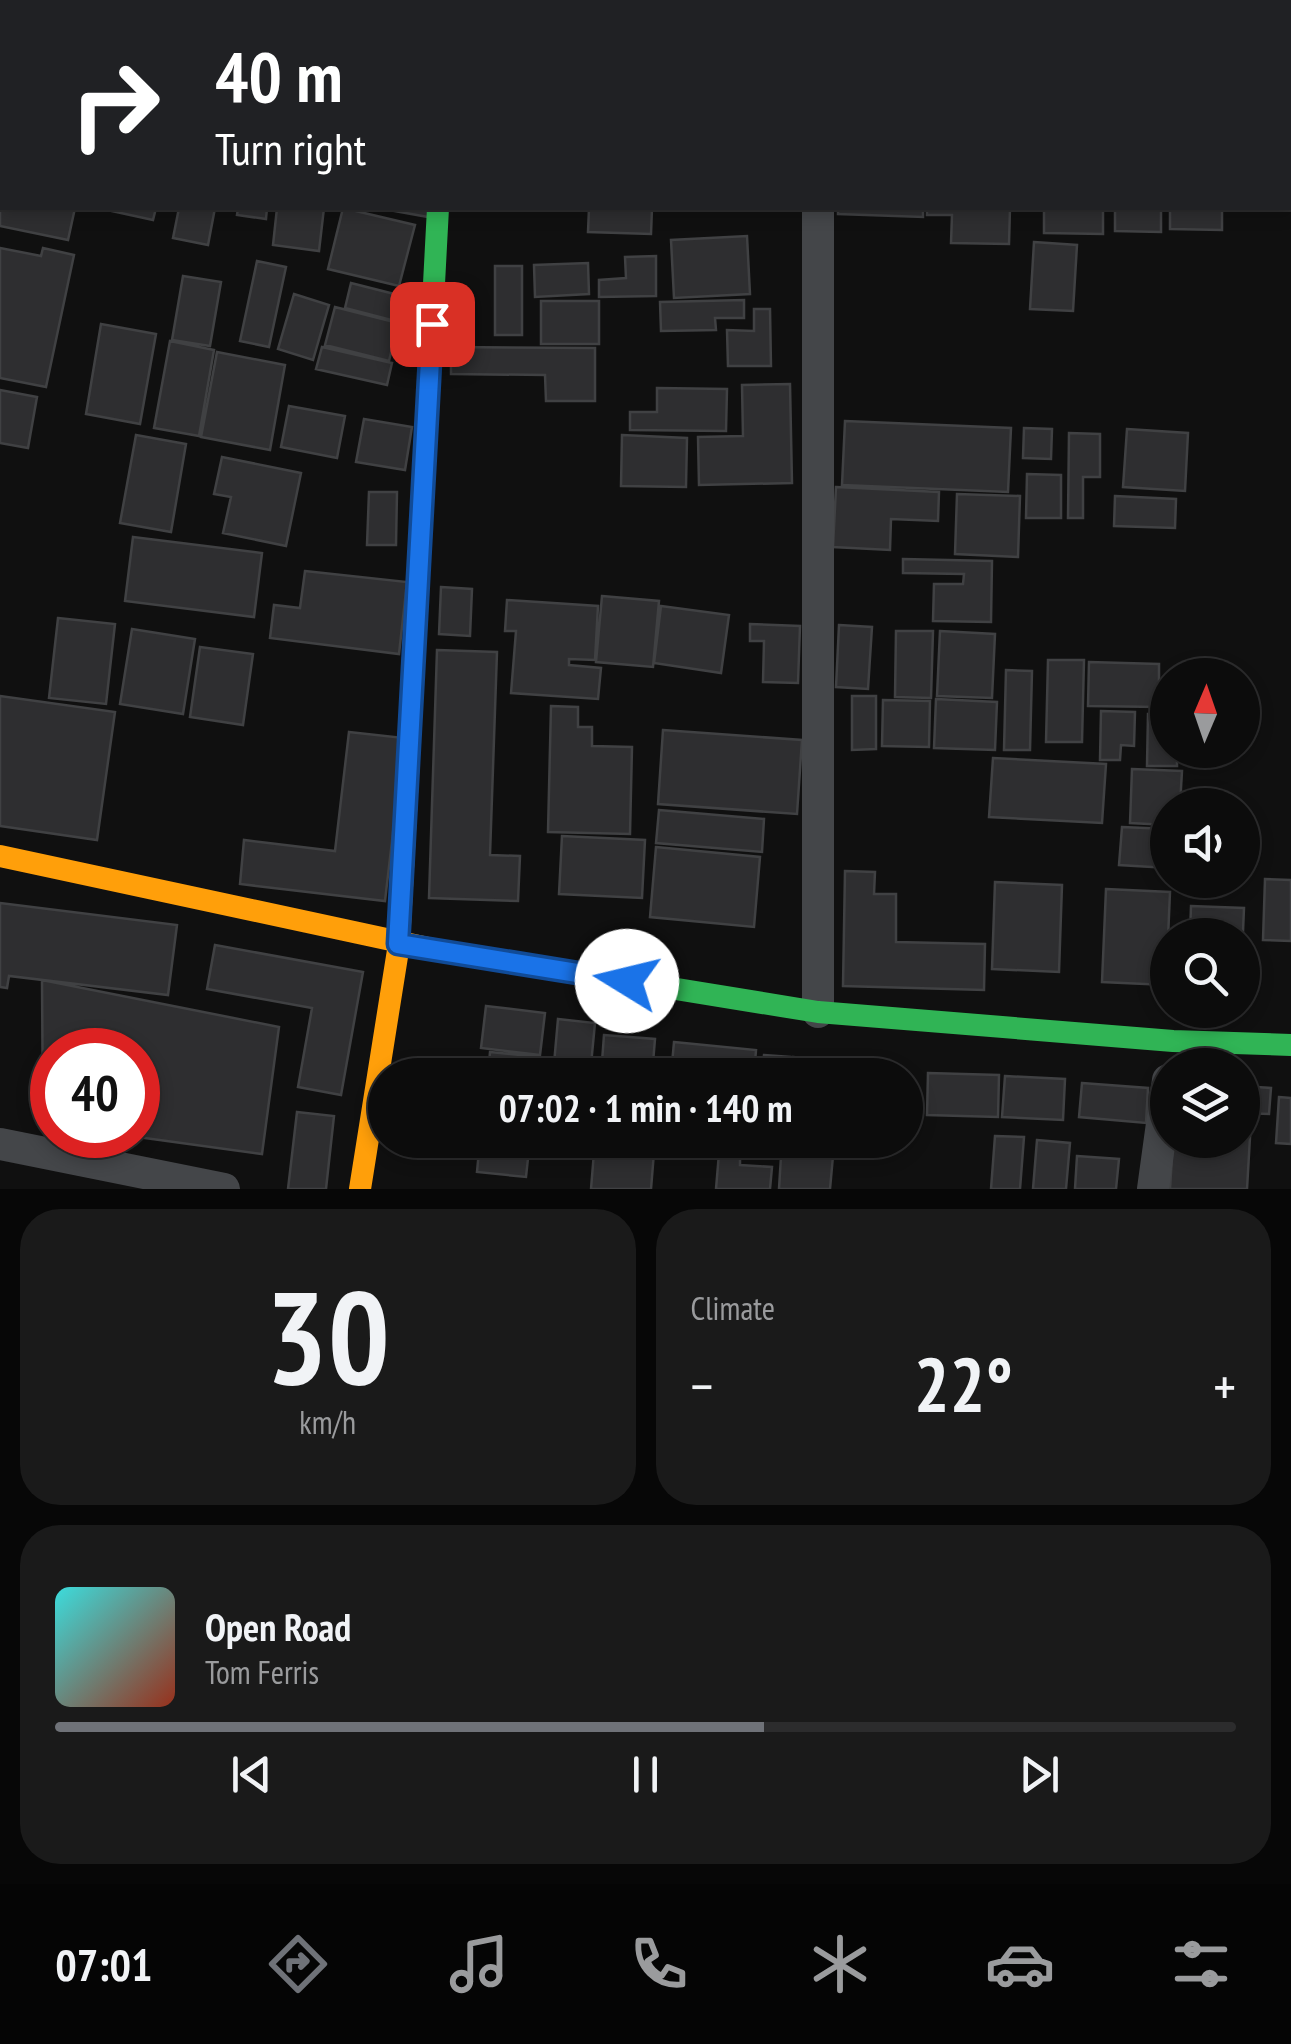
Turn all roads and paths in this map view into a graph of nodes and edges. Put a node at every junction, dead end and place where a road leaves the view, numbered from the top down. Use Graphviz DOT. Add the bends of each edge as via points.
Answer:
graph roads {
  1 [pos="438,210"];
  2 [pos="818,210"];
  3 [pos="0,856"];
  4 [pos="398,944"];
  5 [pos="818,1012"];
  6 [pos="1291,1046"];
  7 [pos="1257,1048"];
  8 [pos="1150,1051"];
  9 [pos="0,1144"];
  10 [pos="1157,1158"];
  11 [pos="224,1189"];
  12 [pos="360,1189"];
  13 [pos="1153,1189"];
  1 -- 4 [label="street"];
  2 -- 5 [label="street"];
  3 -- 4 [label="street"];
  4 -- 5 [label="street"];
  4 -- 12 [label="street"];
  5 -- 8 [label="street"];
  6 -- 7 [label="street"];
  9 -- 11 [label="street"];
  10 -- 13 [label="street"];
}
